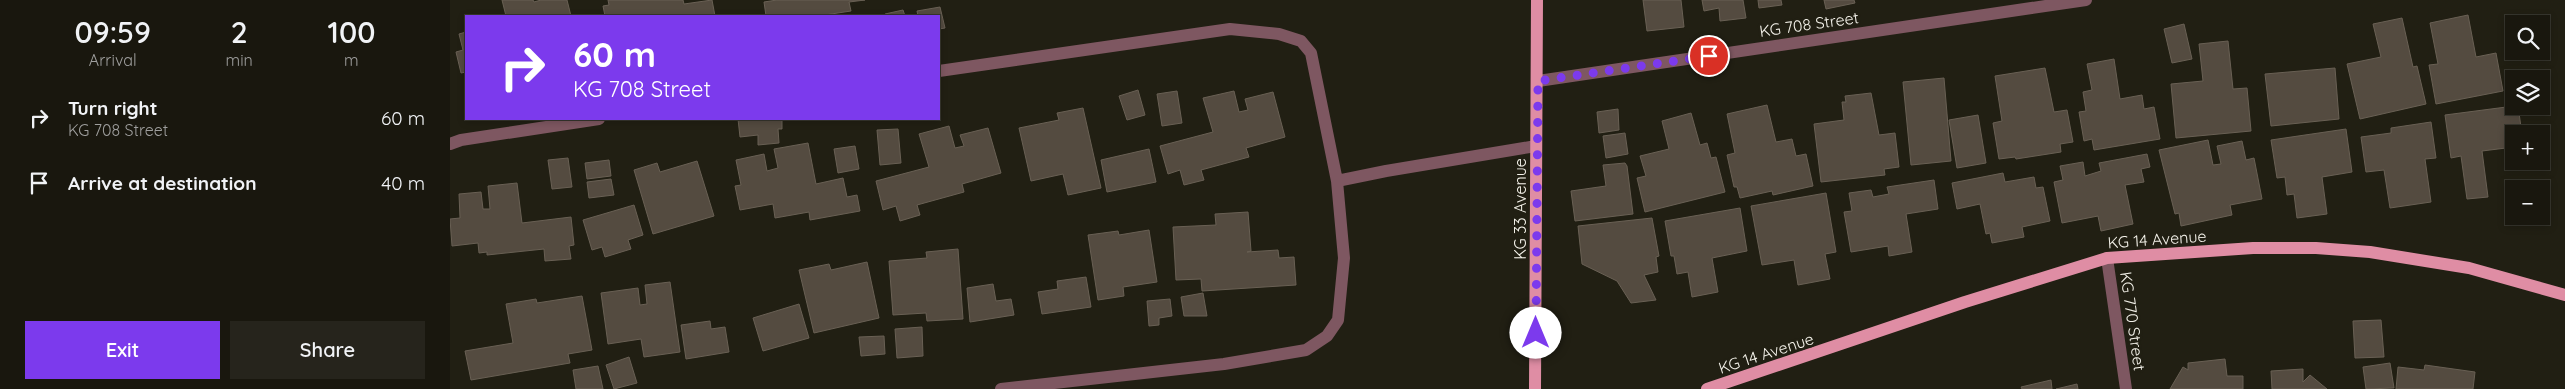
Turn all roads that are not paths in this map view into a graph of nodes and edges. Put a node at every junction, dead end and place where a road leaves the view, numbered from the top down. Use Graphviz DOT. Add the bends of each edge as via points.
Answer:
graph roads {
  1 [pos="1536,0"];
  2 [pos="2086,0"];
  3 [pos="940,71"];
  4 [pos="1538,81"];
  5 [pos="592,120"];
  6 [pos="450,144"];
  7 [pos="1536,146"];
  8 [pos="1337,181"];
  9 [pos="2107,258"];
  10 [pos="2565,295"];
  11 [pos="1001,389"];
  12 [pos="1535,389"];
  13 [pos="1707,389"];
  14 [pos="2126,389"];
  1 -- 4 [label="main road, KG 33 Avenue"];
  2 -- 4 [label="street, KG 708 Street"];
  3 -- 8 [label="street" via="1230,29 1279,34 1301,40 1311,53"];
  4 -- 7 [label="main road, KG 33 Avenue"];
  5 -- 6 [label="street"];
  7 -- 8 [label="street"];
  7 -- 12 [label="main road, KG 33 Avenue"];
  8 -- 11 [label="street" via="1344,258 1338,320 1327,336 1306,350 1224,364"];
  9 -- 10 [label="main road, KG 14 Avenue" via="2253,248 2370,252 2468,268"];
  9 -- 13 [label="main road, KG 14 Avenue"];
  9 -- 14 [label="street, KG 770 Street"];
}
